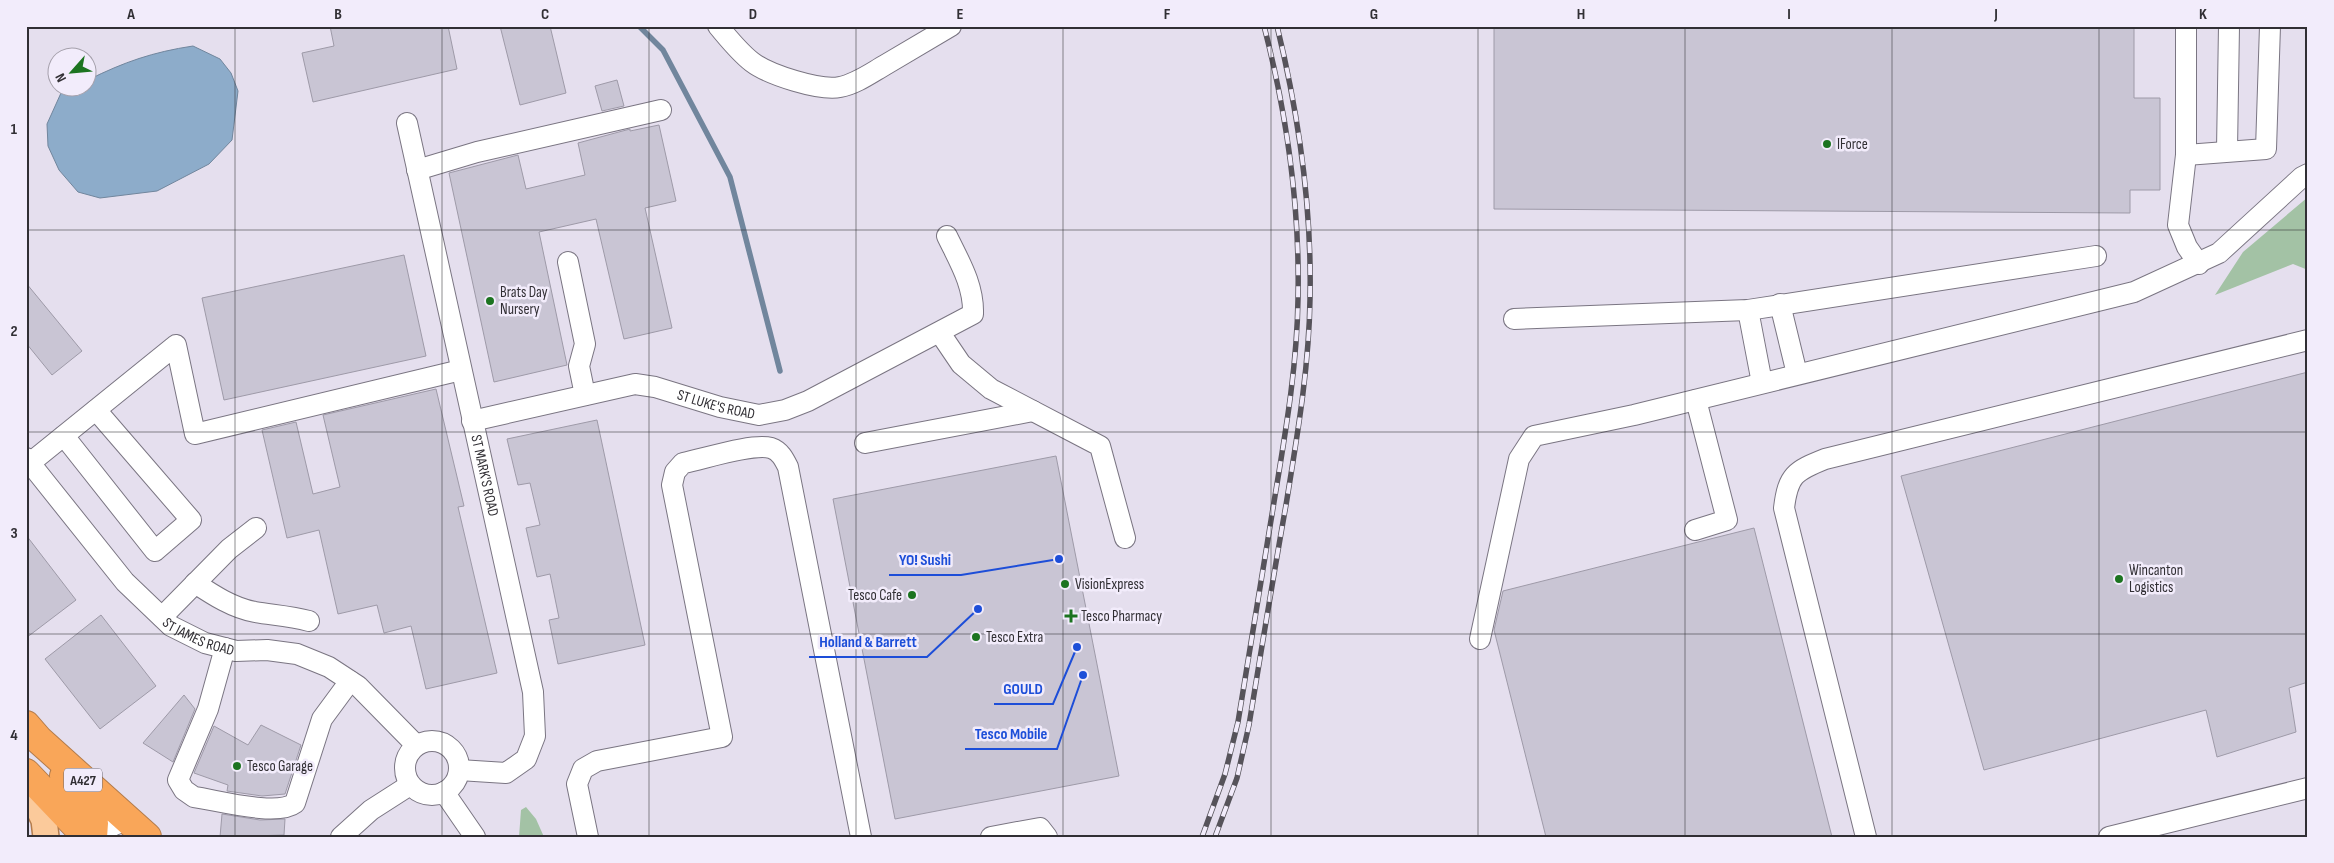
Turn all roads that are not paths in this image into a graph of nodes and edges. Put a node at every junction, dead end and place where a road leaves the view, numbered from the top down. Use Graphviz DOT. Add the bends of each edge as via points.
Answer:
graph roads {
  1 [pos="718,26"];
  2 [pos="951,26"];
  3 [pos="2186,26"];
  4 [pos="2229,26"];
  5 [pos="2270,26"];
  6 [pos="661,110"];
  7 [pos="406,123"];
  8 [pos="2227,150"];
  9 [pos="2186,155"];
  10 [pos="417,170"];
  11 [pos="2306,171"];
  12 [pos="947,236"];
  13 [pos="2096,256"];
  14 [pos="568,262"];
  15 [pos="2199,264"];
  16 [pos="1780,304"];
  17 [pos="1748,310"];
  18 [pos="1514,319"];
  19 [pos="940,333"];
  20 [pos="2308,340"];
  21 [pos="461,370"];
  22 [pos="1797,374"];
  23 [pos="1762,383"];
  24 [pos="585,395"];
  25 [pos="1696,400"];
  26 [pos="96,410"];
  27 [pos="1033,411"];
  28 [pos="472,421"];
  29 [pos="64,436"];
  30 [pos="865,443"];
  31 [pos="28,461"];
  32 [pos="256,528"];
  33 [pos="1695,530"];
  34 [pos="1125,538"];
  35 [pos="195,583"];
  36 [pos="162,617"];
  37 [pos="309,621"];
  38 [pos="1480,639"];
  39 [pos="225,648"];
  40 [pos="350,682"];
  41 [pos="33,732"];
  42 [pos="416,745"];
  43 [pos="459,770"];
  44 [pos="26,773"];
  45 [pos="26,783"];
  46 [pos="410,785"];
  47 [pos="2308,788"];
  48 [pos="444,792"];
  49 [pos="136,828"];
  50 [pos="46,837"];
  51 [pos="87,837"];
  52 [pos="93,837"];
  53 [pos="99,837"];
  54 [pos="341,837"];
  55 [pos="475,837"];
  56 [pos="588,837"];
  57 [pos="861,837"];
  58 [pos="991,837"];
  59 [pos="1048,837"];
  60 [pos="1866,837"];
  61 [pos="2109,837"];
  1 -- 2 [label="street" via="753,63 781,75 829,88 842,87 863,78"];
  3 -- 9 [label="street"];
  4 -- 8 [label="street"];
  5 -- 8 [label="street" via="2266,149"];
  6 -- 10 [label="street" via="477,152"];
  7 -- 10 [label="street, ST MARK'S ROAD"];
  8 -- 9 [label="street"];
  9 -- 15 [label="street" via="2178,224"];
  10 -- 21 [label="street, ST MARK'S ROAD"];
  11 -- 15 [label="street" via="2219,253"];
  12 -- 19 [label="street, ST LUKE'S ROAD" via="966,274 974,298 973,314"];
  13 -- 16 [label="street"];
  14 -- 24 [label="street" via="586,344 579,366"];
  15 -- 22 [label="street" via="2134,292"];
  16 -- 17 [label="street"];
  16 -- 22 [label="street"];
  17 -- 18 [label="street"];
  17 -- 23 [label="street"];
  19 -- 24 [label="street, ST LUKE'S ROAD" via="798,406 759,415 635,384"];
  19 -- 27 [label="street" via="961,364 990,389"];
  20 -- 60 [label="street" via="1825,459 1801,468 1787,487 1784,508"];
  21 -- 26 [label="street" via="195,434 176,345"];
  21 -- 28 [label="street, ST MARK'S ROAD"];
  22 -- 23 [label="street"];
  23 -- 25 [label="street"];
  24 -- 28 [label="street, ST LUKE'S ROAD"];
  25 -- 33 [label="street" via="1727,520"];
  25 -- 38 [label="street" via="1534,436 1519,459"];
  26 -- 29 [label="street"];
  26 -- 29 [label="street" via="191,520 155,551"];
  27 -- 30 [label="street"];
  27 -- 34 [label="street" via="1100,446"];
  28 -- 43 [label="street, ST MARK'S ROAD" via="533,692 536,727 526,759 506,773"];
  29 -- 31 [label="street"];
  31 -- 36 [label="street, ST JAMES ROAD" via="125,582"];
  32 -- 35 [label="street"];
  35 -- 36 [label="street"];
  35 -- 37 [label="street" via="216,597 253,612"];
  36 -- 39 [label="street, ST JAMES ROAD" via="171,626 205,643"];
  39 -- 40 [label="street, ST JAMES ROAD" via="297,654 329,667"];
  39 -- 40 [label="street" via="208,710 178,780 194,797 276,809 291,807 295,804 322,719"];
  40 -- 42 [label="street, ST JAMES ROAD"];
  41 -- 49 [label="highway, A427"];
  41 -- 52 [label="highway" via="91,817"];
  42 -- 43 [label="street" via="433,740 449,747 455,753"];
  42 -- 46 [label="street" via="410,750 404,766"];
  43 -- 48 [label="street" via="454,784"];
  44 -- 51 [label="highway, A427"];
  45 -- 50 [label="main road" via="44,820"];
  46 -- 48 [label="street" via="422,794"];
  46 -- 54 [label="street" via="371,810"];
  47 -- 61 [label="street"];
  48 -- 55 [label="street"];
  49 -- 53 [label="street" via="112,826"];
  56 -- 57 [label="street" via="577,784 583,769 598,761 722,737 672,486 675,472 683,463 757,447 772,448 782,455 788,467"];
  58 -- 59 [label="street" via="1040,828"];
}
